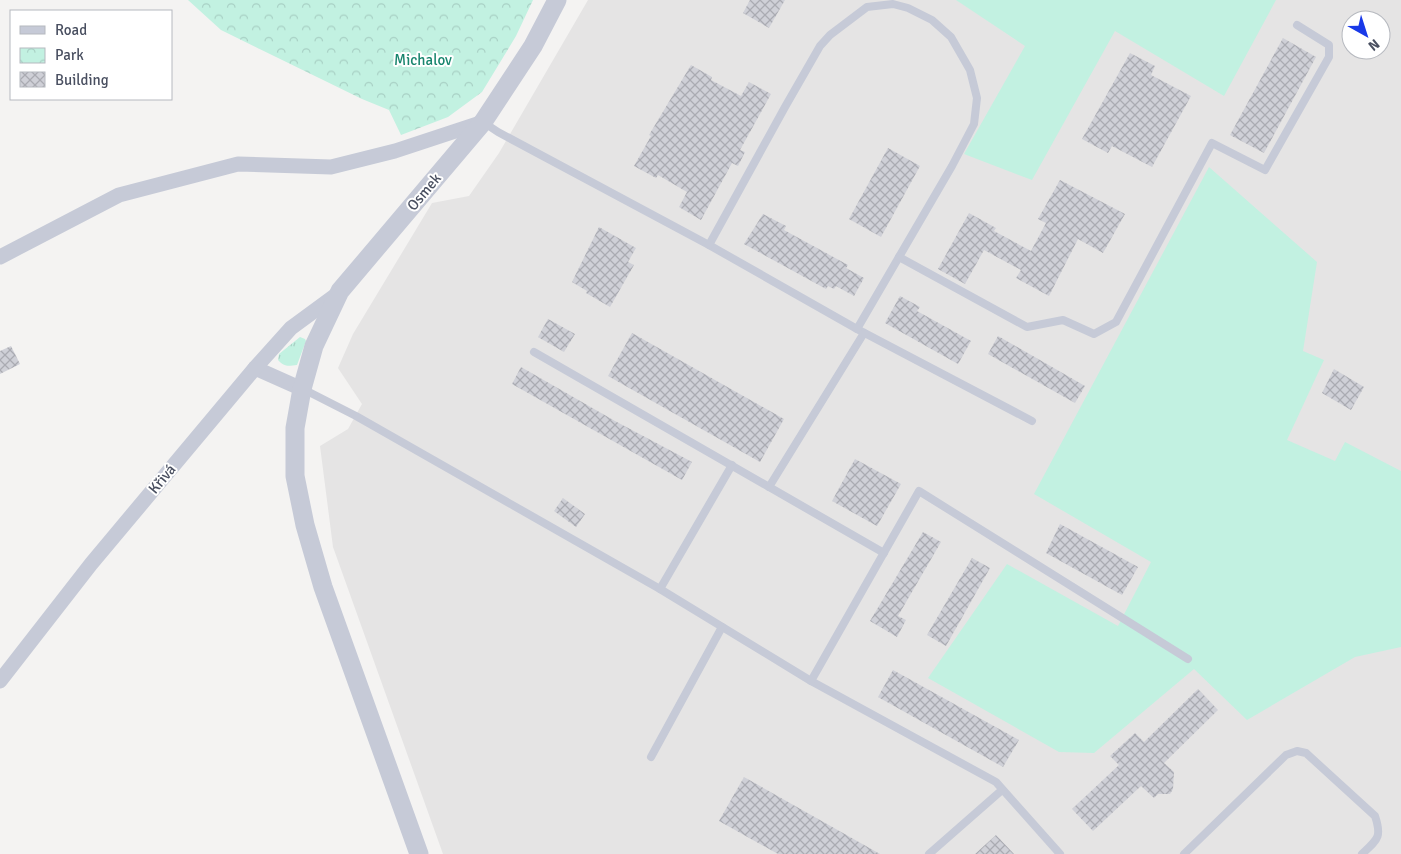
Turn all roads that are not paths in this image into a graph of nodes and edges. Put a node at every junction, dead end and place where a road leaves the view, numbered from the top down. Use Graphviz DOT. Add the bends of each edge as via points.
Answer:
graph roads {
  1 [pos="557,0"];
  2 [pos="1297,25"];
  3 [pos="483,122"];
  4 [pos="709,245"];
  5 [pos="0,257"];
  6 [pos="899,257"];
  7 [pos="340,292"];
  8 [pos="860,331"];
  9 [pos="534,352"];
  10 [pos="255,368"];
  11 [pos="302,389"];
  12 [pos="1032,421"];
  13 [pos="732,465"];
  14 [pos="769,487"];
  15 [pos="884,553"];
  16 [pos="660,589"];
  17 [pos="722,627"];
  18 [pos="1188,659"];
  19 [pos="0,681"];
  20 [pos="811,681"];
  21 [pos="650,757"];
  22 [pos="1002,790"];
  23 [pos="419,854"];
  24 [pos="929,854"];
  25 [pos="1060,854"];
  26 [pos="1184,854"];
  27 [pos="1362,854"];
  1 -- 3 [label="street, Osmek" via="533,46"];
  2 -- 6 [label="lane" via="1329,44 1329,57 1265,170 1212,143 1116,322 1094,334 1063,320 1027,327"];
  3 -- 4 [label="lane"];
  3 -- 5 [label="street" via="395,151 331,167 238,164 119,195"];
  3 -- 7 [label="street, Osmek"];
  4 -- 6 [label="lane" via="820,46 867,7 893,4 932,20 951,37 970,70 977,98 974,124"];
  4 -- 8 [label="lane"];
  6 -- 8 [label="lane"];
  7 -- 10 [label="street, Křivá" via="291,328"];
  7 -- 11 [label="street, Osmek" via="314,346"];
  8 -- 12 [label="lane"];
  8 -- 14 [label="lane"];
  9 -- 13 [label="lane"];
  10 -- 11 [label="street"];
  10 -- 19 [label="street, Křivá" via="91,564"];
  11 -- 16 [label="lane" via="356,416"];
  11 -- 23 [label="street, Osmek" via="295,428 295,476 305,525 324,588"];
  13 -- 14 [label="lane"];
  13 -- 16 [label="lane"];
  14 -- 15 [label="lane"];
  15 -- 18 [label="lane" via="919,491"];
  15 -- 20 [label="lane"];
  16 -- 17 [label="lane"];
  17 -- 20 [label="lane"];
  17 -- 21 [label="lane"];
  20 -- 22 [label="lane" via="996,782"];
  22 -- 24 [label="lane"];
  22 -- 25 [label="lane"];
  26 -- 27 [label="lane" via="1286,755 1297,751 1306,753 1375,816 1380,830 1376,840"];
}
